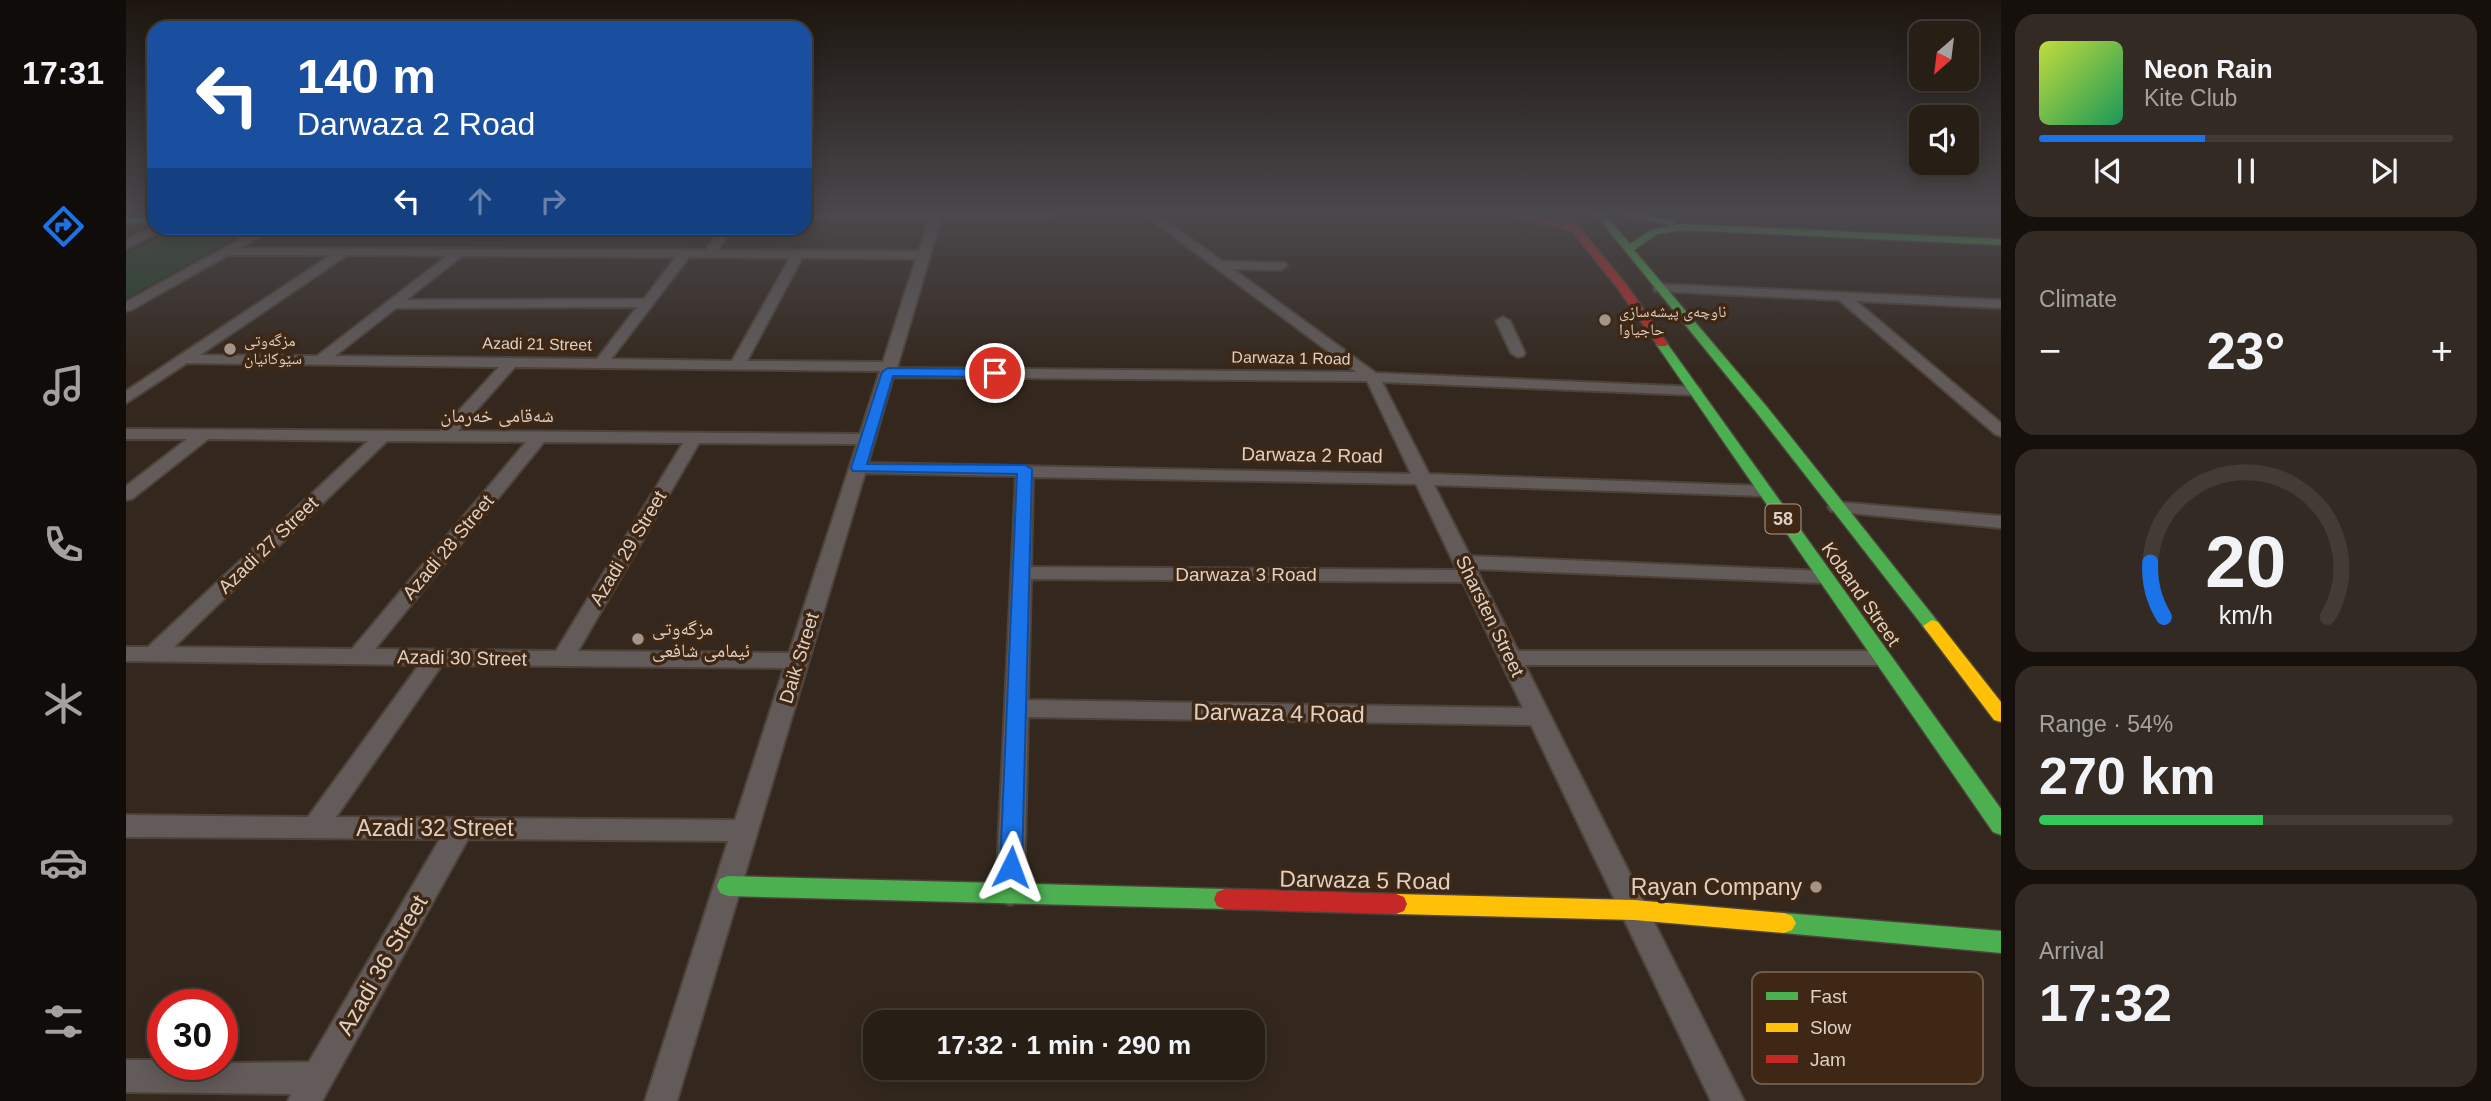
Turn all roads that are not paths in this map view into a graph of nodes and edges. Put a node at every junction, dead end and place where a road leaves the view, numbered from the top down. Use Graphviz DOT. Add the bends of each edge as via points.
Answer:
graph roads {
  1 [pos="198,266"];
  2 [pos="322,266"];
  3 [pos="441,266"];
  4 [pos="676,266"];
  5 [pos="791,266"];
  6 [pos="921,266"];
  7 [pos="1221,266"];
  8 [pos="1262,266"];
  9 [pos="1606,266"];
  10 [pos="1641,266"];
  11 [pos="1281,267"];
  12 [pos="1659,288"];
  13 [pos="1841,295"];
  14 [pos="396,303"];
  15 [pos="648,303"];
  16 [pos="2001,304"];
  17 [pos="126,307"];
  18 [pos="1503,321"];
  19 [pos="1518,353"];
  20 [pos="184,359"];
  21 [pos="321,360"];
  22 [pos="513,361"];
  23 [pos="602,362"];
  24 [pos="738,365"];
  25 [pos="889,369"];
  26 [pos="1372,377"];
  27 [pos="1693,390"];
  28 [pos="126,398"];
  29 [pos="1707,408"];
  30 [pos="1762,410"];
  31 [pos="2001,431"];
  32 [pos="126,434"];
  33 [pos="204,435"];
  34 [pos="382,436"];
  35 [pos="445,436"];
  36 [pos="539,437"];
  37 [pos="694,438"];
  38 [pos="867,439"];
  39 [pos="858,468"];
  40 [pos="1025,469"];
  41 [pos="1422,479"];
  42 [pos="1765,491"];
  43 [pos="126,495"];
  44 [pos="1837,507"];
  45 [pos="2001,522"];
  46 [pos="1466,569"];
  47 [pos="1022,573"];
  48 [pos="1824,577"];
  49 [pos="126,654"];
  50 [pos="154,654"];
  51 [pos="357,657"];
  52 [pos="435,658"];
  53 [pos="1510,658"];
  54 [pos="1880,658"];
  55 [pos="562,659"];
  56 [pos="798,661"];
  57 [pos="1018,708"];
  58 [pos="2001,715"];
  59 [pos="1539,718"];
  60 [pos="126,826"];
  61 [pos="2001,826"];
  62 [pos="315,827"];
  63 [pos="460,828"];
  64 [pos="744,831"];
  65 [pos="727,886"];
  66 [pos="1010,893"];
  67 [pos="1634,910"];
  68 [pos="2001,942"];
  69 [pos="126,1076"];
  70 [pos="310,1090"];
  71 [pos="662,1101"];
  72 [pos="1728,1101"];
  1 -- 17 [label="street"];
  2 -- 20 [label="street"];
  3 -- 14 [label="street"];
  4 -- 15 [label="street"];
  5 -- 24 [label="street"];
  6 -- 25 [label="street, Daik Street"];
  7 -- 26 [label="street, Sharsten Street"];
  8 -- 11 [label="street"];
  9 -- 27 [label="main road, Koband Street / 58"];
  10 -- 12 [label="main road, Koband Street / 58"];
  12 -- 13 [label="street"];
  12 -- 30 [label="main road, Koband Street / 58"];
  13 -- 16 [label="street"];
  13 -- 31 [label="street"];
  14 -- 15 [label="street"];
  14 -- 21 [label="street"];
  15 -- 23 [label="street"];
  18 -- 19 [label="street"];
  20 -- 21 [label="street, Azadi 21 Street"];
  20 -- 28 [label="street"];
  21 -- 22 [label="street, Azadi 21 Street"];
  22 -- 23 [label="street, Azadi 21 Street"];
  22 -- 35 [label="street"];
  23 -- 24 [label="street, Azadi 21 Street"];
  24 -- 25 [label="street, Azadi 21 Street"];
  25 -- 26 [label="street, Darwaza 1 Road"];
  25 -- 38 [label="street, Daik Street"];
  26 -- 27 [label="street, Darwaza 1 Road"];
  26 -- 41 [label="street, Sharsten Street"];
  27 -- 29 [label="main road, Koband Street / 58"];
  29 -- 30 [label="main road"];
  29 -- 42 [label="main road, Koband Street / 58"];
  30 -- 44 [label="main road, Koband Street / 58"];
  32 -- 33 [label="street, شەقامی خەرمان"];
  33 -- 34 [label="street, شەقامی خەرمان"];
  33 -- 43 [label="street"];
  34 -- 35 [label="street, شەقامی خەرمان"];
  34 -- 50 [label="street, Azadi 27 Street"];
  35 -- 36 [label="street, شەقامی خەرمان"];
  36 -- 37 [label="street, شەقامی خەرمان"];
  36 -- 51 [label="street, Azadi 28 Street"];
  37 -- 38 [label="street, شەقامی خەرمان"];
  37 -- 55 [label="street, Azadi 29 Street"];
  38 -- 39 [label="street, Daik Street"];
  39 -- 40 [label="street, Darwaza 2 Road"];
  39 -- 56 [label="street, Daik Street"];
  40 -- 41 [label="street, Darwaza 2 Road"];
  40 -- 47 [label="street"];
  41 -- 42 [label="street, Darwaza 2 Road"];
  41 -- 46 [label="street, Sharsten Street"];
  42 -- 48 [label="main road, Koband Street / 58"];
  44 -- 45 [label="street"];
  44 -- 58 [label="main road, Koband Street / 58"];
  46 -- 47 [label="street, Darwaza 3 Road"];
  46 -- 48 [label="street, Darwaza 3 Road"];
  46 -- 53 [label="street, Sharsten Street"];
  47 -- 57 [label="street"];
  48 -- 54 [label="main road, Koband Street / 58"];
  49 -- 50 [label="street, Azadi 30 Street"];
  50 -- 51 [label="street, Azadi 30 Street"];
  51 -- 52 [label="street, Azadi 30 Street"];
  52 -- 55 [label="street, Azadi 30 Street"];
  52 -- 62 [label="street"];
  53 -- 54 [label="street"];
  53 -- 59 [label="street, Sharsten Street"];
  54 -- 61 [label="main road, Koband Street / 58"];
  55 -- 56 [label="street, Azadi 30 Street"];
  56 -- 64 [label="street, Daik Street"];
  57 -- 59 [label="street, Darwaza 4 Road"];
  57 -- 66 [label="street"];
  59 -- 67 [label="street, Sharsten Street"];
  60 -- 62 [label="street, Azadi 32 Street"];
  62 -- 63 [label="street, Azadi 32 Street"];
  63 -- 64 [label="street, Azadi 32 Street"];
  63 -- 70 [label="street, Azadi 36 Street"];
  64 -- 65 [label="street, Daik Street"];
  65 -- 66 [label="main road, Darwaza 5 Road"];
  65 -- 71 [label="street, Daik Street"];
  66 -- 67 [label="main road, Darwaza 5 Road"];
  67 -- 68 [label="main road, Darwaza 5 Road"];
  67 -- 72 [label="street, Sharsten Street"];
  69 -- 70 [label="street"];
}
